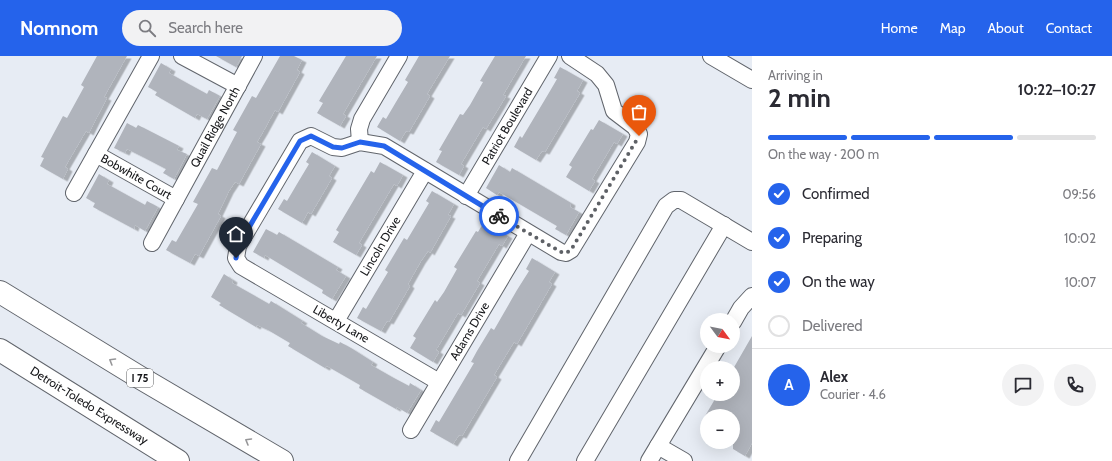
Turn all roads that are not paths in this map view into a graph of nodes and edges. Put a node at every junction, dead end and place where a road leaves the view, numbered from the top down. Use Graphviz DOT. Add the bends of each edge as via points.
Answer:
graph roads {
  1 [pos="151,56"];
  2 [pos="182,56"];
  3 [pos="254,56"];
  4 [pos="399,56"];
  5 [pos="549,56"];
  6 [pos="570,56"];
  7 [pos="711,56"];
  8 [pos="752,80"];
  9 [pos="238,86"];
  10 [pos="360,142"];
  11 [pos="96,154"];
  12 [pos="425,171"];
  13 [pos="74,193"];
  14 [pos="466,196"];
  15 [pos="176,199"];
  16 [pos="724,225"];
  17 [pos="528,233"];
  18 [pos="752,242"];
  19 [pos="152,243"];
  20 [pos="0,292"];
  21 [pos="752,296"];
  22 [pos="738,313"];
  23 [pos="336,321"];
  24 [pos="0,350"];
  25 [pos="714,353"];
  26 [pos="439,382"];
  27 [pos="411,430"];
  28 [pos="658,446"];
  29 [pos="178,461"];
  30 [pos="282,461"];
  31 [pos="518,461"];
  32 [pos="585,461"];
  33 [pos="649,461"];
  34 [pos="684,461"];
  1 -- 11 [label="street"];
  2 -- 9 [label="street"];
  3 -- 9 [label="street, Quail Ridge North"];
  4 -- 10 [label="street" via="362,119 359,129"];
  5 -- 14 [label="street, Patriot Boulevard"];
  6 -- 17 [label="street" via="603,80 614,111 638,131 637,142 580,237 566,253"];
  7 -- 8 [label="street"];
  9 -- 15 [label="street, Quail Ridge North"];
  10 -- 12 [label="street" via="384,146"];
  10 -- 23 [label="street, Liberty Lane" via="342,148 333,147 311,136 300,141 238,246 236,258 241,266"];
  11 -- 13 [label="street"];
  11 -- 15 [label="street, Bobwhite Court"];
  12 -- 14 [label="street"];
  12 -- 23 [label="street, Lincoln Drive"];
  14 -- 17 [label="street"];
  15 -- 19 [label="street, Quail Ridge North"];
  16 -- 18 [label="street"];
  16 -- 31 [label="street" via="681,200 674,200 666,206"];
  16 -- 32 [label="street"];
  17 -- 26 [label="street, Adams Drive"];
  30 -- 20 [label="highway, I 75, one-way"];
  21 -- 22 [label="street"];
  23 -- 26 [label="street, Liberty Lane"];
  24 -- 29 [label="highway, Detroit-Toledo Expressway"];
  25 -- 28 [label="street"];
  26 -- 27 [label="street, Adams Drive"];
  28 -- 33 [label="street"];
  28 -- 34 [label="street"];
}
